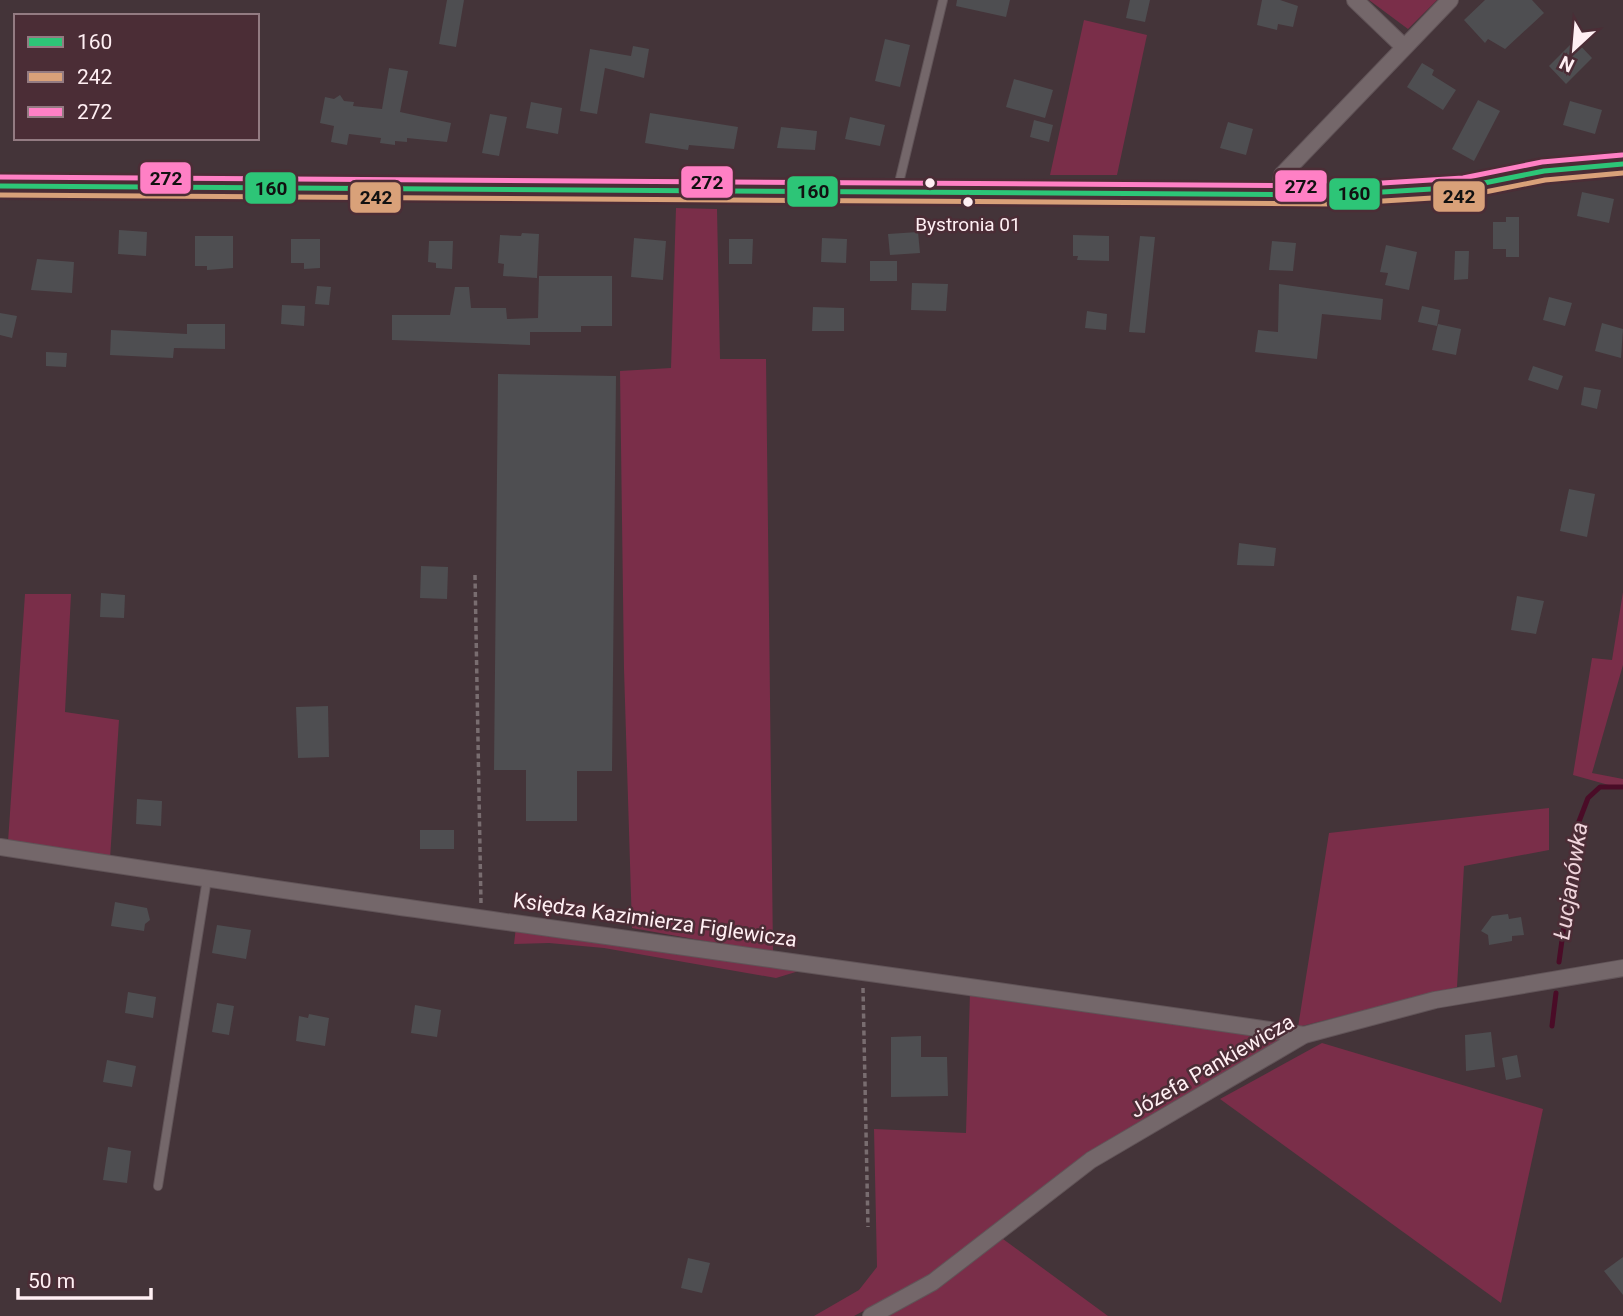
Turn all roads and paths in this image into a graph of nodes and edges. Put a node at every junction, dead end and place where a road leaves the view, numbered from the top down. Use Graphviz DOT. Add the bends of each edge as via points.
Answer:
graph roads {
  1 [pos="943,0"];
  2 [pos="1355,0"];
  3 [pos="1450,0"];
  4 [pos="1404,47"];
  5 [pos="1623,164"];
  6 [pos="0,186"];
  7 [pos="896,194"];
  8 [pos="1280,194"];
  9 [pos="475,575"];
  10 [pos="0,847"];
  11 [pos="207,879"];
  12 [pos="481,917"];
  13 [pos="1623,968"];
  14 [pos="863,971"];
  15 [pos="1304,1035"];
  16 [pos="158,1186"];
  17 [pos="868,1227"];
  18 [pos="871,1316"];
  1 -- 7 [label="lane"];
  2 -- 4 [label="street"];
  3 -- 4 [label="street"];
  4 -- 8 [label="street" via="1282,175"];
  5 -- 8 [label="street" via="1544,171 1451,188"];
  6 -- 7 [label="street"];
  7 -- 8 [label="street"];
  9 -- 12 [label="path"];
  10 -- 11 [label="street, Księdza Kazimierza Figlewicza"];
  11 -- 12 [label="street, Księdza Kazimierza Figlewicza"];
  11 -- 16 [label="lane"];
  12 -- 14 [label="street, Księdza Kazimierza Figlewicza"];
  13 -- 15 [label="street, Józefa Pankiewicza" via="1436,1000"];
  14 -- 15 [label="street, Księdza Kazimierza Figlewicza"];
  14 -- 17 [label="path"];
  15 -- 18 [label="street, Józefa Pankiewicza" via="1091,1160 933,1282"];
}
